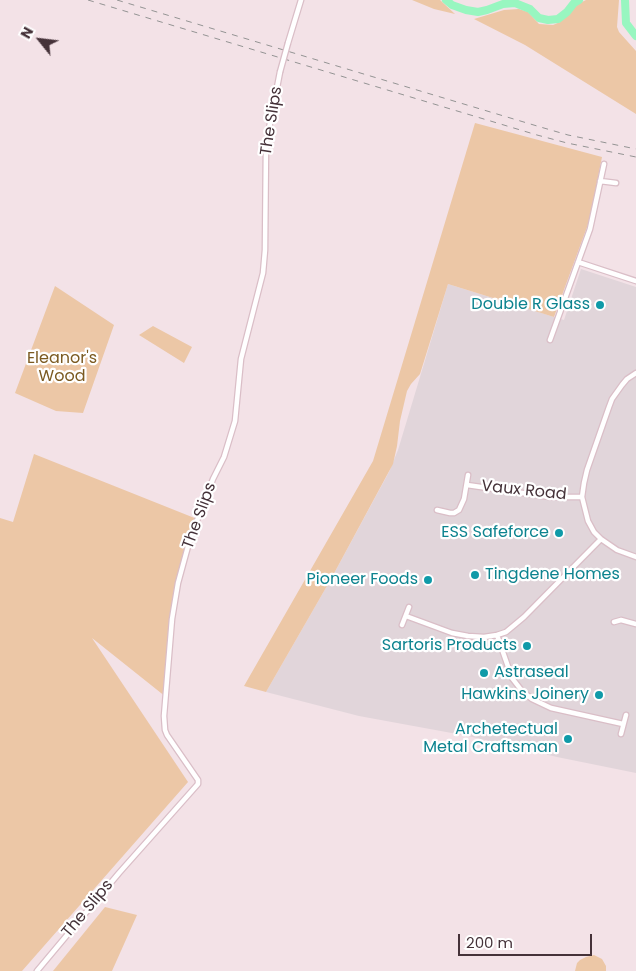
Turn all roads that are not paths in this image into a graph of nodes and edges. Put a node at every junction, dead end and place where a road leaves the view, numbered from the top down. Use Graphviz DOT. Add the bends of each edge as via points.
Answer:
graph roads {
  1 [pos="301,0"];
  2 [pos="604,164"];
  3 [pos="600,181"];
  4 [pos="616,183"];
  5 [pos="578,262"];
  6 [pos="636,281"];
  7 [pos="550,340"];
  8 [pos="636,373"];
  9 [pos="468,475"];
  10 [pos="467,485"];
  11 [pos="582,497"];
  12 [pos="438,510"];
  13 [pos="601,539"];
  14 [pos="636,557"];
  15 [pos="409,607"];
  16 [pos="406,616"];
  17 [pos="614,622"];
  18 [pos="636,624"];
  19 [pos="402,625"];
  20 [pos="497,635"];
  21 [pos="626,715"];
  22 [pos="623,724"];
  23 [pos="621,734"];
  24 [pos="37,971"];
  1 -- 24 [label="street, The Slips, bridge" via="274,96 266,144 266,250 241,358 235,421 224,457 190,539 172,619 165,730 198,784"];
  2 -- 3 [label="street"];
  3 -- 4 [label="street"];
  3 -- 5 [label="street" via="593,218"];
  5 -- 6 [label="street"];
  5 -- 7 [label="street"];
  8 -- 11 [label="street" via="616,392 609,407 587,470"];
  9 -- 10 [label="street, Vaux Road"];
  10 -- 11 [label="street, Vaux Road" via="550,497"];
  10 -- 12 [label="street, Vaux Road" via="459,510 454,513"];
  11 -- 13 [label="street" via="588,521"];
  13 -- 14 [label="street"];
  13 -- 20 [label="street" via="524,617"];
  15 -- 16 [label="street"];
  16 -- 19 [label="street"];
  16 -- 20 [label="street" via="452,633 472,637"];
  17 -- 18 [label="street" via="621,620"];
  20 -- 22 [label="street" via="512,678 532,699 551,708"];
  21 -- 22 [label="street"];
  22 -- 23 [label="street"];
}
